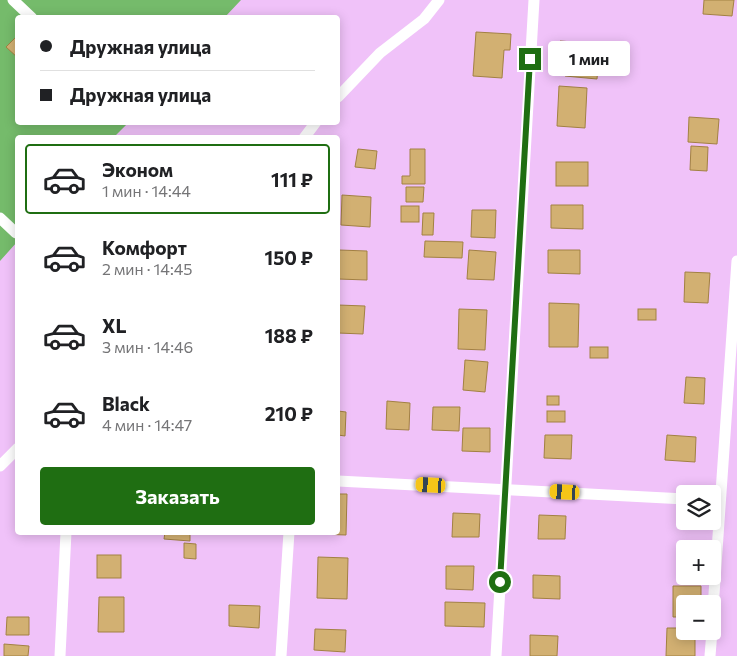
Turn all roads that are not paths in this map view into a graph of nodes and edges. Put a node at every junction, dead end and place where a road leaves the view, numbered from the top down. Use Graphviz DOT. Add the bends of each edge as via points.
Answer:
graph roads {
  1 [pos="13,0"];
  2 [pos="439,0"];
  3 [pos="534,0"];
  4 [pos="29,15"];
  5 [pos="340,95"];
  6 [pos="0,218"];
  7 [pos="15,232"];
  8 [pos="737,261"];
  9 [pos="15,451"];
  10 [pos="0,466"];
  11 [pos="340,481"];
  12 [pos="718,485"];
  13 [pos="506,489"];
  14 [pos="676,498"];
  15 [pos="716,530"];
  16 [pos="66,535"];
  17 [pos="289,535"];
  18 [pos="713,595"];
  19 [pos="711,640"];
  20 [pos="60,656"];
  21 [pos="281,656"];
  22 [pos="496,656"];
  23 [pos="710,656"];
  1 -- 4 [label="street"];
  2 -- 5 [label="street" via="424,19 380,53"];
  3 -- 13 [label="street"];
  6 -- 7 [label="street"];
  8 -- 12 [label="street"];
  9 -- 10 [label="street"];
  11 -- 13 [label="street"];
  13 -- 14 [label="street"];
  13 -- 22 [label="street"];
  15 -- 18 [label="street"];
  16 -- 20 [label="street"];
  17 -- 21 [label="street"];
  19 -- 23 [label="street"];
}
